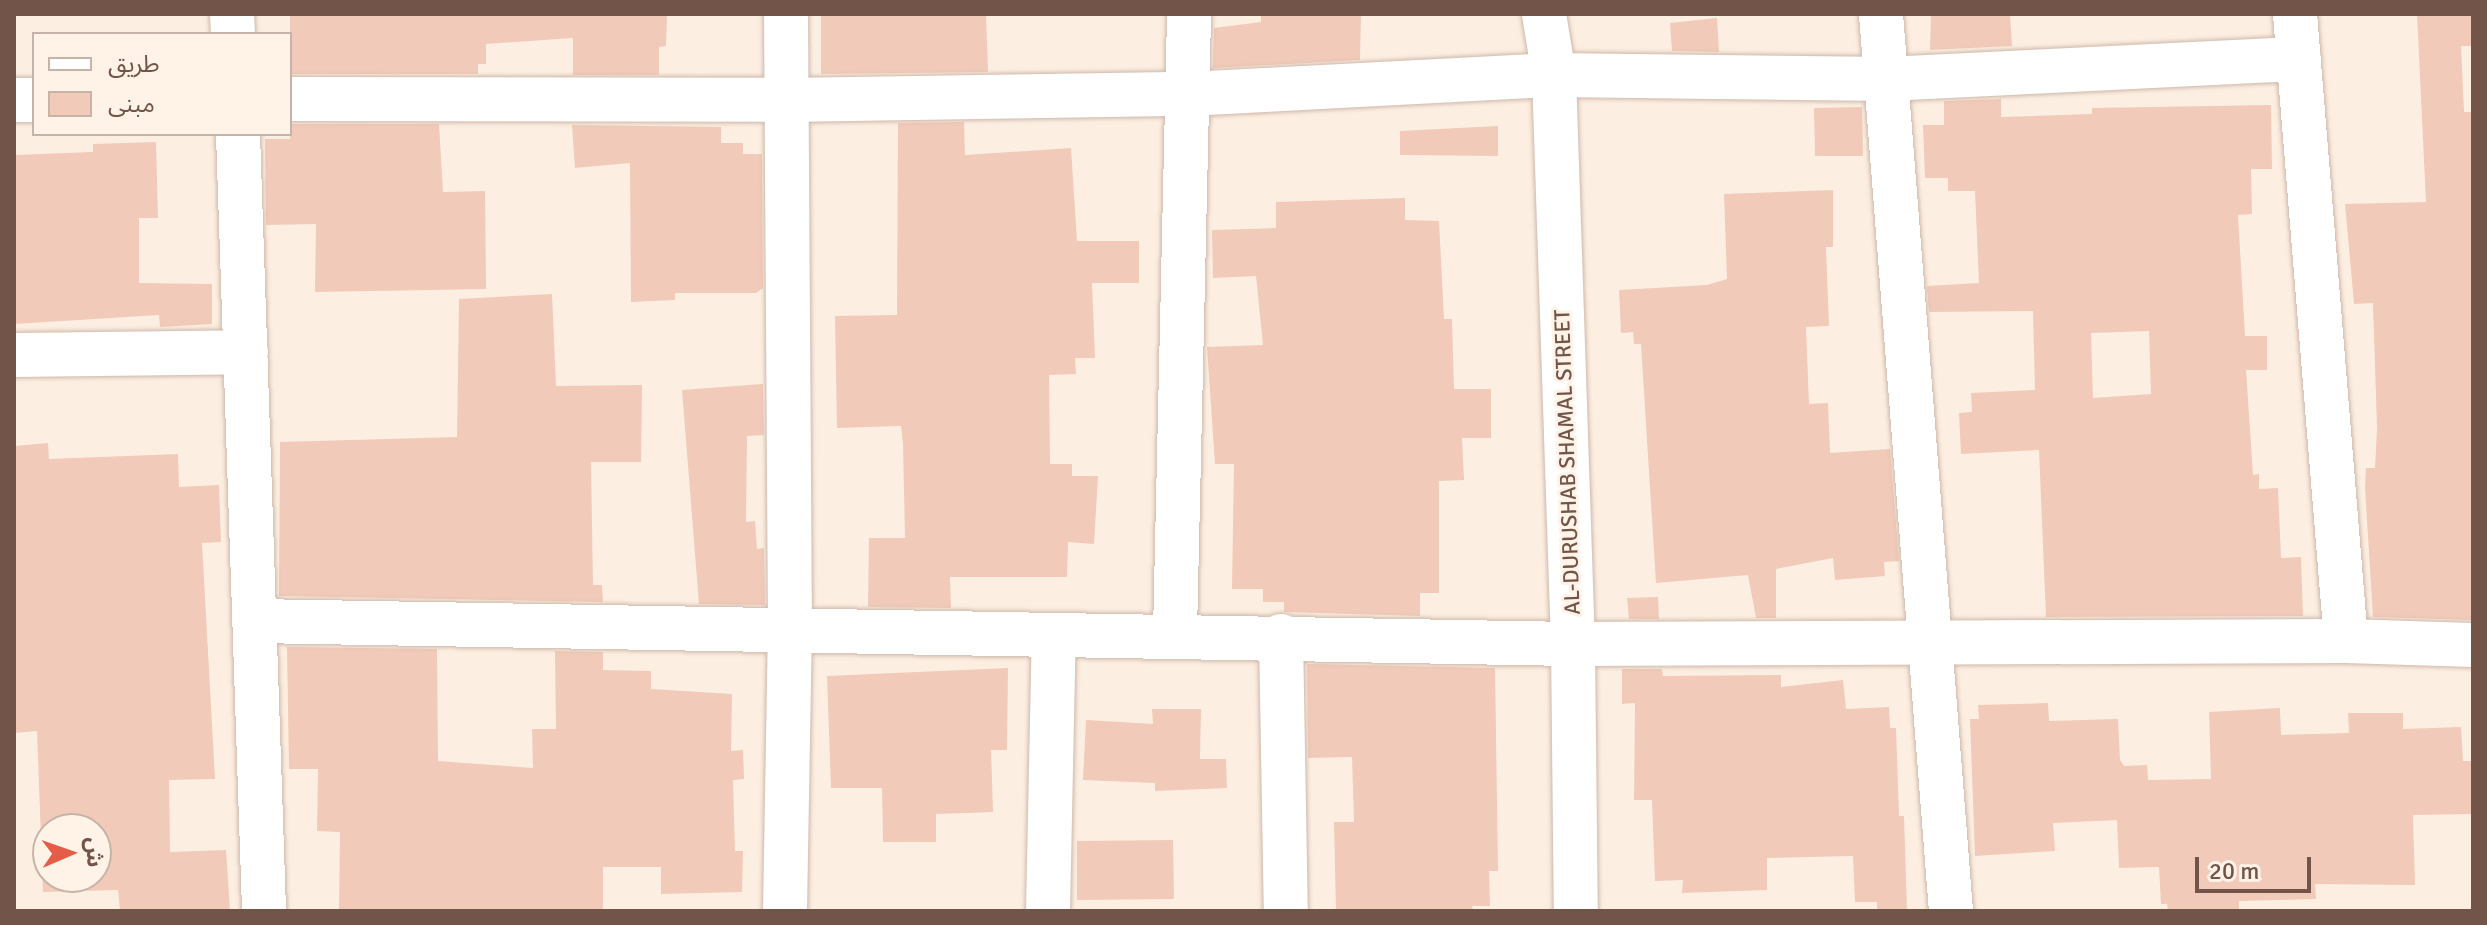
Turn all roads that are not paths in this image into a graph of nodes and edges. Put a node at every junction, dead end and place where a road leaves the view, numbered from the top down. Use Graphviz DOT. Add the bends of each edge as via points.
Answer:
graph roads {
  1 [pos="786,14"];
  2 [pos="1189,14"];
  3 [pos="1544,14"];
  4 [pos="1881,14"];
  5 [pos="2295,14"];
  6 [pos="2299,59"];
  7 [pos="1554,75"];
  8 [pos="1888,79"];
  9 [pos="1188,94"];
  10 [pos="292,99"];
  11 [pos="786,100"];
  12 [pos="238,136"];
  13 [pos="246,352"];
  14 [pos="14,355"];
  15 [pos="255,621"];
  16 [pos="790,631"];
  17 [pos="1175,633"];
  18 [pos="1054,635"];
  19 [pos="1281,636"];
  20 [pos="1930,640"];
  21 [pos="2346,641"];
  22 [pos="1573,644"];
  23 [pos="2473,645"];
  24 [pos="264,911"];
  25 [pos="785,911"];
  26 [pos="1048,911"];
  27 [pos="1286,911"];
  28 [pos="1576,911"];
  29 [pos="1951,911"];
  1 -- 11 [label="street"];
  2 -- 9 [label="street"];
  3 -- 7 [label="street, AL-DURUSHAB SHAMAL STREET"];
  4 -- 8 [label="street"];
  5 -- 6 [label="street"];
  6 -- 8 [label="street"];
  6 -- 21 [label="street"];
  7 -- 8 [label="street"];
  7 -- 9 [label="street"];
  7 -- 22 [label="street, AL-DURUSHAB SHAMAL STREET"];
  8 -- 20 [label="street"];
  9 -- 11 [label="street"];
  9 -- 17 [label="street"];
  10 -- 11 [label="street"];
  11 -- 16 [label="street"];
  12 -- 13 [label="street"];
  13 -- 14 [label="street"];
  13 -- 15 [label="street"];
  15 -- 16 [label="street"];
  15 -- 24 [label="street"];
  16 -- 18 [label="street"];
  16 -- 25 [label="street"];
  17 -- 18 [label="street"];
  17 -- 19 [label="street"];
  18 -- 26 [label="street"];
  19 -- 22 [label="street"];
  19 -- 27 [label="street"];
  20 -- 21 [label="street"];
  20 -- 22 [label="street"];
  20 -- 29 [label="street"];
  21 -- 23 [label="street"];
  22 -- 28 [label="street, AL-DURUSHAB SHAMAL STREET"];
}
